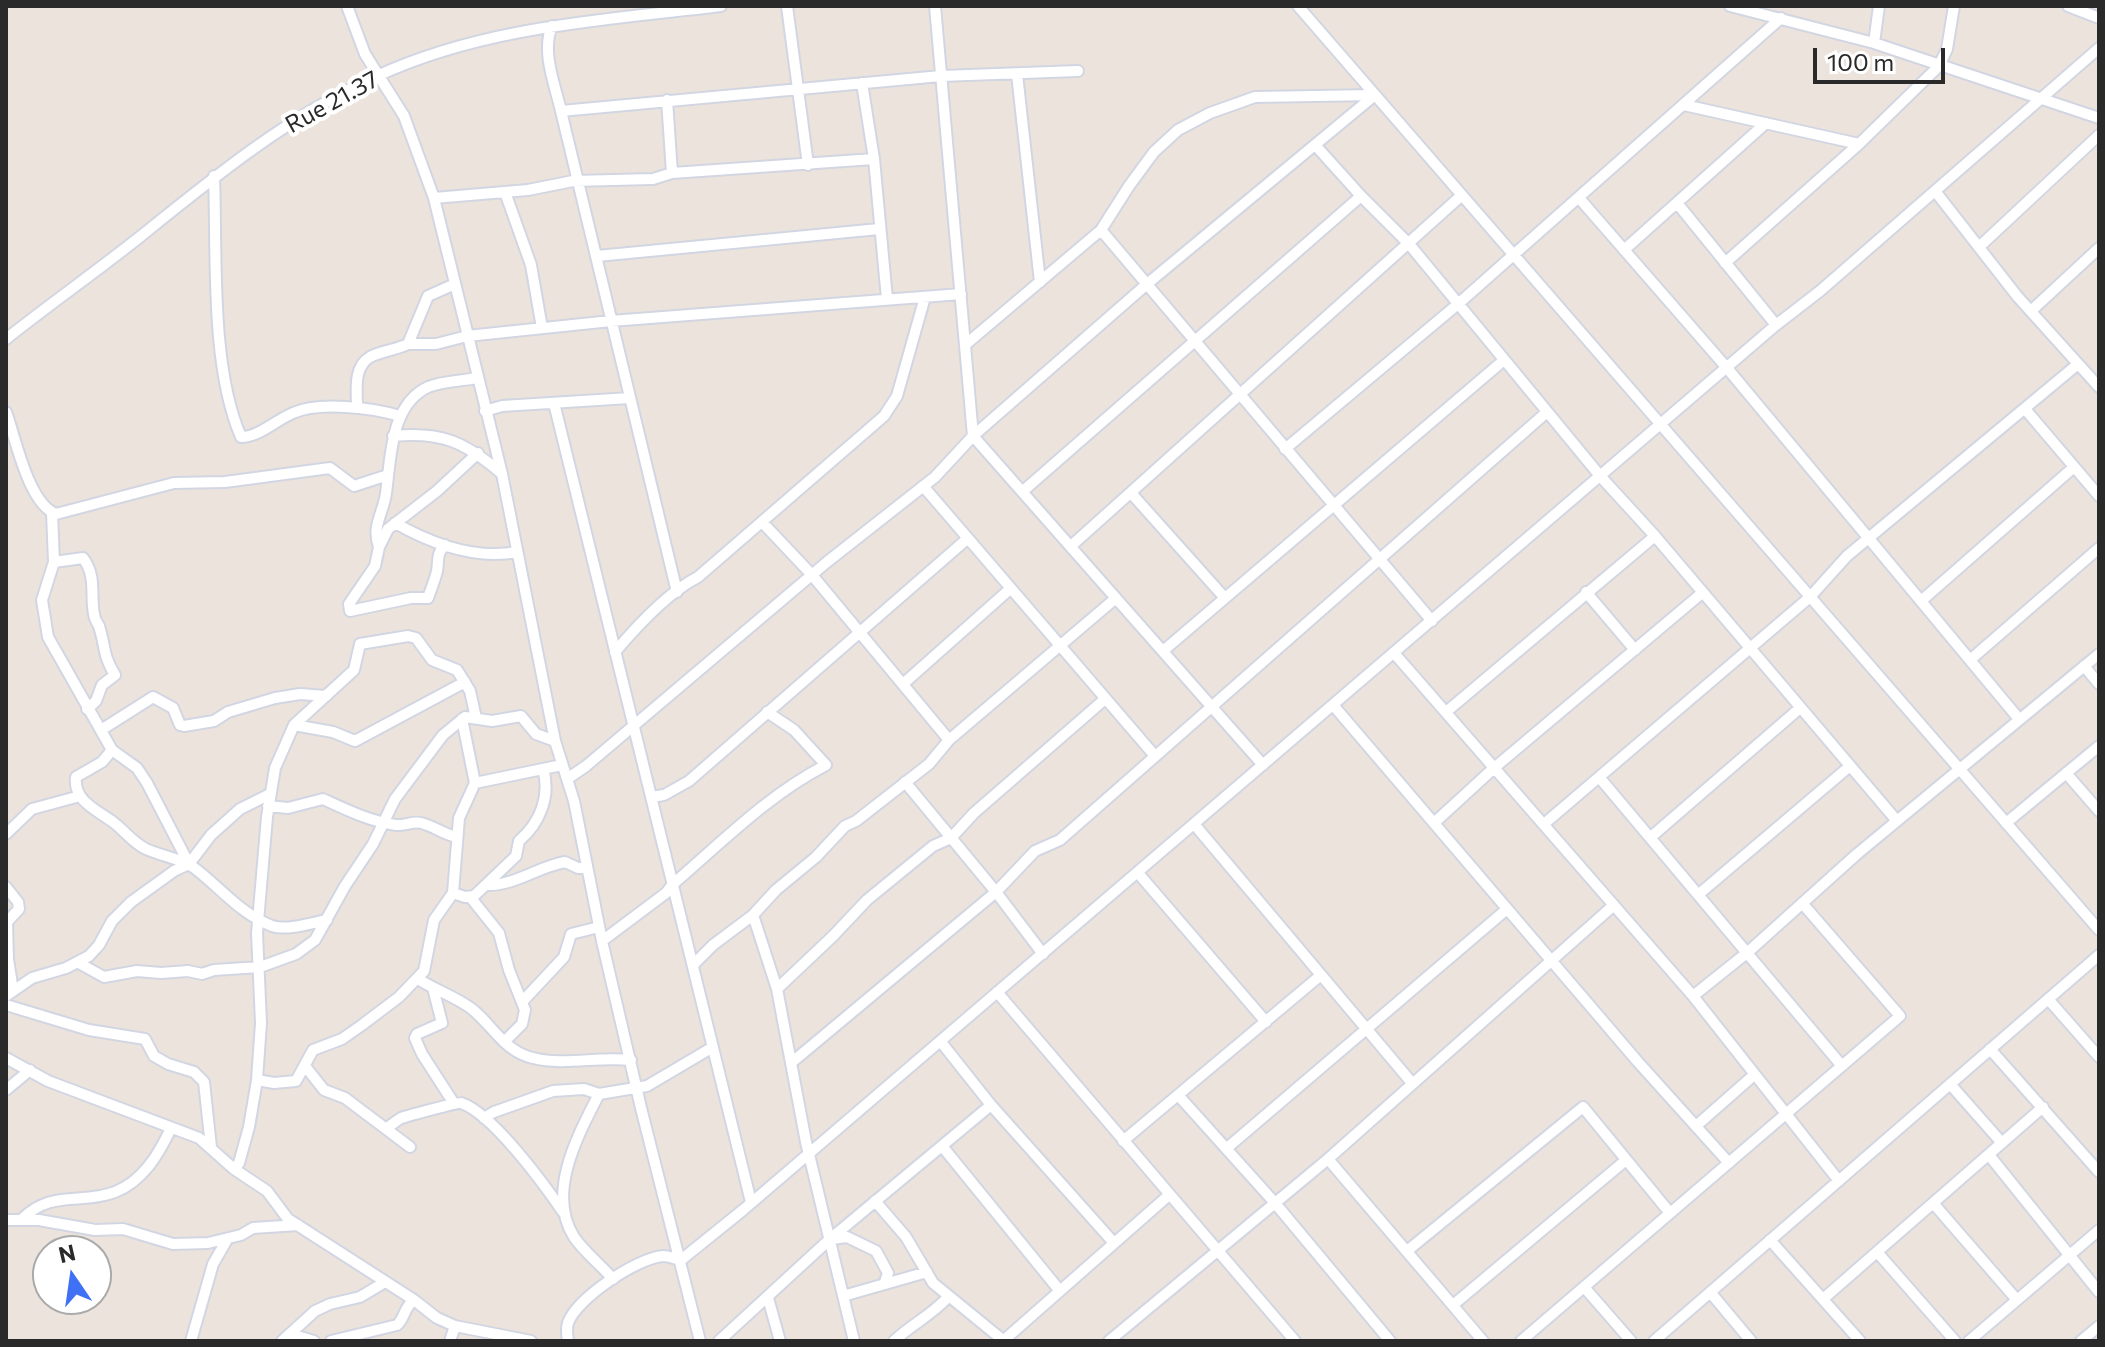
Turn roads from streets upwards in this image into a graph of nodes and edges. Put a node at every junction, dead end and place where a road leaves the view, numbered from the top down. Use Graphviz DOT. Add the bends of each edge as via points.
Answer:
graph roads {
  1 [pos="347,6"];
  2 [pos="721,6"];
  3 [pos="787,6"];
  4 [pos="935,6"];
  5 [pos="1298,6"];
  6 [pos="1730,6"];
  7 [pos="1879,6"];
  8 [pos="1954,6"];
  9 [pos="2068,6"];
  10 [pos="1781,18"];
  11 [pos="2099,18"];
  12 [pos="552,26"];
  13 [pos="1874,43"];
  14 [pos="2099,48"];
  15 [pos="1939,66"];
  16 [pos="1078,71"];
  17 [pos="1017,74"];
  18 [pos="377,75"];
  19 [pos="941,76"];
  20 [pos="862,83"];
  21 [pos="797,89"];
  22 [pos="1375,95"];
  23 [pos="2041,97"];
  24 [pos="667,100"];
  25 [pos="1684,105"];
  26 [pos="561,111"];
  27 [pos="2099,118"];
  28 [pos="1766,123"];
  29 [pos="2099,135"];
  30 [pos="1859,144"];
  31 [pos="1316,146"];
  32 [pos="874,159"];
  33 [pos="808,165"];
  34 [pos="672,173"];
  35 [pos="214,176"];
  36 [pos="578,180"];
  37 [pos="1935,191"];
  38 [pos="505,192"];
  39 [pos="1462,195"];
  40 [pos="1361,196"];
  41 [pos="434,198"];
  42 [pos="1579,198"];
  43 [pos="1677,203"];
  44 [pos="879,229"];
  45 [pos="1101,230"];
  46 [pos="1409,244"];
  47 [pos="1979,247"];
  48 [pos="1624,250"];
  49 [pos="2097,253"];
  50 [pos="1513,255"];
  51 [pos="597,256"];
  52 [pos="1725,263"];
  53 [pos="1040,282"];
  54 [pos="455,284"];
  55 [pos="1147,284"];
  56 [pos="961,294"];
  57 [pos="925,297"];
  58 [pos="887,299"];
  59 [pos="1458,304"];
  60 [pos="2032,310"];
  61 [pos="611,321"];
  62 [pos="1776,325"];
  63 [pos="542,328"];
  64 [pos="467,336"];
  65 [pos="6,339"];
  66 [pos="1194,341"];
  67 [pos="408,344"];
  68 [pos="965,345"];
  69 [pos="1504,360"];
  70 [pos="2078,364"];
  71 [pos="1727,368"];
  72 [pos="477,378"];
  73 [pos="2099,387"];
  74 [pos="1240,395"];
  75 [pos="630,398"];
  76 [pos="554,403"];
  77 [pos="357,407"];
  78 [pos="2025,409"];
  79 [pos="485,411"];
  80 [pos="6,412"];
  81 [pos="1547,412"];
  82 [pos="400,416"];
  83 [pos="1661,425"];
  84 [pos="393,436"];
  85 [pos="973,436"];
  86 [pos="1285,449"];
  87 [pos="478,453"];
  88 [pos="2074,467"];
  89 [pos="502,474"];
  90 [pos="388,475"];
  91 [pos="1601,477"];
  92 [pos="923,486"];
  93 [pos="1023,491"];
  94 [pos="1131,493"];
  95 [pos="2099,496"];
  96 [pos="1333,506"];
  97 [pos="52,513"];
  98 [pos="762,522"];
  99 [pos="395,523"];
  100 [pos="1655,536"];
  101 [pos="967,539"];
  102 [pos="1868,539"];
  103 [pos="445,545"];
  104 [pos="1071,546"];
  105 [pos="379,547"];
  106 [pos="2099,548"];
  107 [pos="517,552"];
  108 [pos="1378,560"];
  109 [pos="54,562"];
  110 [pos="812,575"];
  111 [pos="1010,589"];
  112 [pos="677,592"];
  113 [pos="1586,592"];
  114 [pos="1702,593"];
  115 [pos="1224,597"];
  116 [pos="1810,597"];
  117 [pos="1116,598"];
  118 [pos="1921,601"];
  119 [pos="1432,621"];
  120 [pos="860,632"];
  121 [pos="1059,646"];
  122 [pos="1750,649"];
  123 [pos="1635,650"];
  124 [pos="1163,651"];
  125 [pos="615,652"];
  126 [pos="1394,653"];
  127 [pos="2099,654"];
  128 [pos="1970,660"];
  129 [pos="2084,666"];
  130 [pos="465,682"];
  131 [pos="903,684"];
  132 [pos="2099,684"];
  133 [pos="326,696"];
  134 [pos="1105,699"];
  135 [pos="1333,705"];
  136 [pos="1212,707"];
  137 [pos="1800,708"];
  138 [pos="87,709"];
  139 [pos="767,712"];
  140 [pos="1446,712"];
  141 [pos="476,718"];
  142 [pos="462,719"];
  143 [pos="2019,719"];
  144 [pos="294,725"];
  145 [pos="633,725"];
  146 [pos="101,730"];
  147 [pos="949,740"];
  148 [pos="555,741"];
  149 [pos="2099,746"];
  150 [pos="112,750"];
  151 [pos="1155,756"];
  152 [pos="562,765"];
  153 [pos="1263,765"];
  154 [pos="1850,766"];
  155 [pos="1494,768"];
  156 [pos="543,769"];
  157 [pos="1959,769"];
  158 [pos="2066,773"];
  159 [pos="1599,777"];
  160 [pos="567,779"];
  161 [pos="905,782"];
  162 [pos="475,783"];
  163 [pos="80,796"];
  164 [pos="651,797"];
  165 [pos="269,800"];
  166 [pos="2099,811"];
  167 [pos="1897,821"];
  168 [pos="383,822"];
  169 [pos="1434,823"];
  170 [pos="2006,823"];
  171 [pos="1194,824"];
  172 [pos="1544,824"];
  173 [pos="6,834"];
  174 [pos="457,837"];
  175 [pos="1651,837"];
  176 [pos="951,838"];
  177 [pos="189,864"];
  178 [pos="587,868"];
  179 [pos="1138,873"];
  180 [pos="673,884"];
  181 [pos="486,885"];
  182 [pos="6,887"];
  183 [pos="996,892"];
  184 [pos="453,893"];
  185 [pos="1699,894"];
  186 [pos="471,898"];
  187 [pos="1802,903"];
  188 [pos="1614,905"];
  189 [pos="1507,909"];
  190 [pos="753,915"];
  191 [pos="259,917"];
  192 [pos="327,920"];
  193 [pos="599,927"];
  194 [pos="2099,930"];
  195 [pos="602,941"];
  196 [pos="1748,952"];
  197 [pos="1043,954"];
  198 [pos="2099,955"];
  199 [pos="1550,959"];
  200 [pos="77,962"];
  201 [pos="693,965"];
  202 [pos="260,967"];
  203 [pos="1321,975"];
  204 [pos="418,979"];
  205 [pos="433,988"];
  206 [pos="777,989"];
  207 [pos="997,992"];
  208 [pos="10,994"];
  209 [pos="1693,996"];
  210 [pos="2048,999"];
  211 [pos="522,1002"];
  212 [pos="6,1005"];
  213 [pos="1266,1022"];
  214 [pos="1367,1029"];
  215 [pos="504,1042"];
  216 [pos="941,1042"];
  217 [pos="713,1047"];
  218 [pos="1990,1049"];
  219 [pos="2099,1057"];
  220 [pos="6,1058"];
  221 [pos="631,1060"];
  222 [pos="791,1063"];
  223 [pos="305,1066"];
  224 [pos="1842,1066"];
  225 [pos="30,1070"];
  226 [pos="1754,1075"];
  227 [pos="257,1080"];
  228 [pos="1412,1083"];
  229 [pos="1950,1084"];
  230 [pos="637,1088"];
  231 [pos="6,1090"];
  232 [pos="599,1094"];
  233 [pos="1178,1095"];
  234 [pos="453,1102"];
  235 [pos="991,1105"];
  236 [pos="2043,1107"];
  237 [pos="1785,1115"];
  238 [pos="484,1118"];
  239 [pos="1696,1126"];
  240 [pos="171,1128"];
  241 [pos="386,1129"];
  242 [pos="1123,1141"];
  243 [pos="2002,1143"];
  244 [pos="942,1146"];
  245 [pos="211,1147"];
  246 [pos="410,1147"];
  247 [pos="1227,1148"];
  248 [pos="809,1152"];
  249 [pos="1989,1155"];
  250 [pos="1328,1159"];
  251 [pos="1626,1160"];
  252 [pos="1729,1163"];
  253 [pos="234,1169"];
  254 [pos="2099,1172"];
  255 [pos="1839,1181"];
  256 [pos="1169,1195"];
  257 [pos="875,1201"];
  258 [pos="751,1202"];
  259 [pos="1275,1203"];
  260 [pos="1933,1203"];
  261 [pos="563,1212"];
  262 [pos="1670,1213"];
  263 [pos="22,1219"];
  264 [pos="6,1220"];
  265 [pos="298,1225"];
  266 [pos="2099,1230"];
  267 [pos="228,1238"];
  268 [pos="830,1239"];
  269 [pos="1770,1240"];
  270 [pos="1114,1243"];
  271 [pos="1407,1251"];
  272 [pos="1218,1252"];
  273 [pos="1877,1252"];
  274 [pos="2070,1255"];
  275 [pos="681,1260"];
  276 [pos="927,1272"];
  277 [pos="613,1279"];
  278 [pos="385,1282"];
  279 [pos="885,1282"];
  280 [pos="1584,1287"];
  281 [pos="1060,1291"];
  282 [pos="1710,1292"];
  283 [pos="2099,1292"];
  284 [pos="843,1296"];
  285 [pos="948,1297"];
  286 [pos="768,1298"];
  287 [pos="1823,1299"];
  288 [pos="414,1300"];
  289 [pos="2017,1300"];
  290 [pos="1453,1305"];
  291 [pos="455,1326"];
  292 [pos="2099,1326"];
  293 [pos="286,1337"];
  294 [pos="191,1341"];
  295 [pos="314,1341"];
  296 [pos="331,1341"];
  297 [pos="450,1341"];
  298 [pos="531,1341"];
  299 [pos="568,1341"];
  300 [pos="700,1341"];
  301 [pos="719,1341"];
  302 [pos="780,1341"];
  303 [pos="854,1341"];
  304 [pos="894,1341"];
  305 [pos="1004,1341"];
  306 [pos="1109,1341"];
  307 [pos="1295,1341"];
  308 [pos="1390,1341"];
  309 [pos="1483,1341"];
  310 [pos="1521,1341"];
  311 [pos="1631,1341"];
  312 [pos="1654,1341"];
  313 [pos="1751,1341"];
  314 [pos="1860,1341"];
  315 [pos="1955,1341"];
  316 [pos="1969,1341"];
  317 [pos="2081,1341"];
  1 -- 18 [label="street"];
  2 -- 12 [label="street, Rue 21.37"];
  3 -- 21 [label="street"];
  4 -- 19 [label="street"];
  5 -- 22 [label="street"];
  6 -- 10 [label="street"];
  7 -- 13 [label="street"];
  8 -- 15 [label="street"];
  9 -- 11 [label="street"];
  10 -- 13 [label="street"];
  10 -- 25 [label="street"];
  12 -- 18 [label="street, Rue 21.37" via="469,45"];
  12 -- 26 [label="street" via="547,50"];
  13 -- 15 [label="street"];
  14 -- 23 [label="street"];
  15 -- 23 [label="street"];
  15 -- 30 [label="street"];
  16 -- 17 [label="street"];
  17 -- 19 [label="street"];
  17 -- 53 [label="street"];
  18 -- 35 [label="street, Rue 21.37"];
  18 -- 41 [label="street" via="404,116"];
  19 -- 20 [label="street"];
  19 -- 56 [label="street"];
  20 -- 21 [label="street"];
  20 -- 32 [label="street"];
  21 -- 24 [label="street"];
  21 -- 33 [label="street"];
  22 -- 31 [label="street"];
  22 -- 39 [label="street"];
  22 -- 45 [label="street" via="1255,97 1210,113 1178,130 1154,152"];
  23 -- 27 [label="street"];
  23 -- 37 [label="street"];
  24 -- 26 [label="street"];
  24 -- 34 [label="street"];
  25 -- 28 [label="street"];
  25 -- 42 [label="street"];
  26 -- 36 [label="street"];
  28 -- 30 [label="street"];
  28 -- 43 [label="street"];
  29 -- 47 [label="street"];
  30 -- 52 [label="street"];
  31 -- 40 [label="street"];
  31 -- 55 [label="street"];
  32 -- 33 [label="street"];
  32 -- 44 [label="street"];
  33 -- 34 [label="street"];
  34 -- 36 [label="street" via="653,179"];
  35 -- 65 [label="street, Rue 21.37"];
  35 -- 77 [label="street" via="220,341 241,437 303,409"];
  36 -- 38 [label="street"];
  36 -- 51 [label="street"];
  37 -- 47 [label="street"];
  37 -- 62 [label="street"];
  38 -- 41 [label="street"];
  38 -- 63 [label="street" via="531,265"];
  39 -- 46 [label="street"];
  39 -- 50 [label="street"];
  40 -- 46 [label="street"];
  40 -- 66 [label="street"];
  41 -- 54 [label="street"];
  42 -- 48 [label="street"];
  42 -- 50 [label="street"];
  43 -- 48 [label="street"];
  43 -- 52 [label="street"];
  44 -- 51 [label="street"];
  44 -- 58 [label="street"];
  45 -- 53 [label="street"];
  45 -- 55 [label="street"];
  46 -- 59 [label="street"];
  46 -- 74 [label="street"];
  47 -- 60 [label="street"];
  48 -- 71 [label="street"];
  49 -- 60 [label="street"];
  50 -- 59 [label="street"];
  50 -- 83 [label="street"];
  51 -- 61 [label="street"];
  52 -- 62 [label="street"];
  53 -- 68 [label="street"];
  54 -- 64 [label="street"];
  54 -- 67 [label="street" via="428,296"];
  55 -- 66 [label="street"];
  55 -- 85 [label="street"];
  56 -- 57 [label="street"];
  56 -- 68 [label="street"];
  57 -- 58 [label="street"];
  57 -- 98 [label="street" via="897,396 884,416"];
  58 -- 61 [label="street"];
  59 -- 69 [label="street"];
  59 -- 86 [label="street"];
  60 -- 70 [label="street"];
  61 -- 63 [label="street"];
  61 -- 75 [label="street"];
  62 -- 71 [label="street"];
  63 -- 64 [label="street"];
  64 -- 67 [label="street"];
  64 -- 72 [label="street"];
  66 -- 74 [label="street"];
  66 -- 93 [label="street"];
  67 -- 77 [label="street" via="369,357 356,382"];
  68 -- 85 [label="street"];
  69 -- 81 [label="street"];
  69 -- 96 [label="street"];
  70 -- 73 [label="street"];
  70 -- 78 [label="street"];
  71 -- 83 [label="street"];
  71 -- 102 [label="street"];
  72 -- 79 [label="street"];
  72 -- 82 [label="street" via="428,387"];
  74 -- 86 [label="street"];
  74 -- 94 [label="street"];
  75 -- 76 [label="street"];
  75 -- 112 [label="street"];
  76 -- 79 [label="street"];
  76 -- 125 [label="street"];
  77 -- 82 [label="street"];
  78 -- 88 [label="street"];
  78 -- 102 [label="street"];
  79 -- 89 [label="street"];
  80 -- 97 [label="street" via="33,490"];
  81 -- 91 [label="street"];
  81 -- 108 [label="street"];
  82 -- 84 [label="street"];
  83 -- 91 [label="street"];
  83 -- 116 [label="street"];
  84 -- 87 [label="street" via="435,435"];
  84 -- 90 [label="street"];
  85 -- 92 [label="street"];
  85 -- 93 [label="street"];
  86 -- 96 [label="street"];
  87 -- 89 [label="street"];
  87 -- 99 [label="street"];
  88 -- 95 [label="street"];
  88 -- 118 [label="street"];
  89 -- 107 [label="street"];
  90 -- 97 [label="street" via="354,486 330,468 174,483"];
  90 -- 105 [label="street" via="377,520"];
  91 -- 100 [label="street"];
  91 -- 119 [label="street"];
  92 -- 101 [label="street"];
  92 -- 110 [label="street"];
  93 -- 104 [label="street"];
  94 -- 104 [label="street"];
  94 -- 115 [label="street"];
  96 -- 108 [label="street"];
  96 -- 115 [label="street"];
  97 -- 109 [label="street"];
  98 -- 110 [label="street"];
  98 -- 112 [label="street"];
  99 -- 103 [label="street"];
  99 -- 105 [label="street"];
  100 -- 113 [label="street"];
  100 -- 114 [label="street"];
  101 -- 111 [label="street"];
  101 -- 120 [label="street"];
  102 -- 116 [label="street"];
  102 -- 118 [label="street"];
  103 -- 105 [label="street" via="437,555 437,575 428,598 350,611 349,604 375,566"];
  103 -- 107 [label="street" via="467,553"];
  104 -- 117 [label="street"];
  106 -- 128 [label="street"];
  107 -- 148 [label="street"];
  108 -- 119 [label="street"];
  108 -- 136 [label="street"];
  109 -- 138 [label="street" via="42,596 46,631"];
  109 -- 138 [label="street" via="83,558 86,563 103,653 115,675"];
  110 -- 120 [label="street"];
  110 -- 145 [label="street"];
  111 -- 121 [label="street"];
  111 -- 131 [label="street"];
  112 -- 125 [label="street"];
  113 -- 123 [label="street"];
  113 -- 140 [label="street"];
  114 -- 122 [label="street"];
  114 -- 123 [label="street"];
  115 -- 124 [label="street"];
  116 -- 122 [label="street"];
  116 -- 157 [label="street"];
  117 -- 121 [label="street"];
  117 -- 124 [label="street"];
  118 -- 128 [label="street"];
  119 -- 126 [label="street"];
  120 -- 131 [label="street"];
  120 -- 139 [label="street"];
  121 -- 134 [label="street"];
  121 -- 147 [label="street"];
  122 -- 137 [label="street"];
  122 -- 159 [label="street"];
  123 -- 155 [label="street"];
  124 -- 136 [label="street"];
  125 -- 145 [label="street"];
  126 -- 135 [label="street"];
  126 -- 140 [label="street"];
  127 -- 129 [label="street"];
  128 -- 143 [label="street"];
  129 -- 132 [label="street"];
  129 -- 143 [label="street"];
  130 -- 133 [label="street" via="457,670 432,660 416,638 408,636 360,644 354,670"];
  130 -- 141 [label="street"];
  130 -- 144 [label="street" via="355,741"];
  131 -- 147 [label="street"];
  133 -- 144 [label="street"];
  133 -- 146 [label="street" via="275,698 214,721 184,726 173,708 153,697"];
  134 -- 151 [label="street"];
  134 -- 176 [label="street"];
  135 -- 153 [label="street"];
  135 -- 169 [label="street"];
  136 -- 151 [label="street"];
  136 -- 153 [label="street"];
  137 -- 154 [label="street"];
  137 -- 175 [label="street"];
  138 -- 146 [label="street"];
  139 -- 164 [label="street" via="689,781"];
  139 -- 180 [label="street" via="794,730 826,765 791,784"];
  140 -- 155 [label="street"];
  141 -- 142 [label="street"];
  141 -- 148 [label="street" via="521,716 536,734"];
  142 -- 162 [label="street"];
  142 -- 168 [label="street" via="443,735"];
  143 -- 157 [label="street"];
  144 -- 165 [label="street" via="278,759"];
  145 -- 160 [label="street"];
  145 -- 164 [label="street"];
  146 -- 150 [label="street"];
  147 -- 161 [label="street"];
  148 -- 152 [label="street"];
  149 -- 158 [label="street"];
  150 -- 163 [label="street" via="76,777"];
  150 -- 177 [label="street" via="141,774"];
  151 -- 183 [label="street" via="1060,840 1035,851"];
  152 -- 156 [label="street"];
  152 -- 160 [label="street"];
  153 -- 171 [label="street"];
  154 -- 167 [label="street"];
  154 -- 185 [label="street"];
  155 -- 169 [label="street"];
  155 -- 172 [label="street"];
  156 -- 162 [label="street"];
  156 -- 181 [label="street" via="547,795 532,829 519,841 516,856"];
  157 -- 167 [label="street"];
  157 -- 170 [label="street"];
  158 -- 166 [label="street"];
  158 -- 170 [label="street"];
  159 -- 172 [label="street"];
  159 -- 175 [label="street"];
  160 -- 178 [label="street"];
  161 -- 176 [label="street"];
  161 -- 190 [label="street" via="845,826"];
  162 -- 174 [label="street" via="459,818"];
  163 -- 173 [label="street" via="32,809"];
  163 -- 177 [label="street" via="138,844"];
  164 -- 180 [label="street"];
  165 -- 168 [label="street" via="288,808 323,799"];
  165 -- 177 [label="street" via="240,809"];
  165 -- 191 [label="street"];
  167 -- 187 [label="street"];
  168 -- 174 [label="street" via="421,822"];
  168 -- 192 [label="street"];
  169 -- 189 [label="street"];
  170 -- 194 [label="street"];
  171 -- 179 [label="street"];
  171 -- 203 [label="street"];
  172 -- 188 [label="street"];
  174 -- 184 [label="street"];
  175 -- 185 [label="street"];
  176 -- 183 [label="street"];
  176 -- 206 [label="street" via="933,846 867,900"];
  177 -- 191 [label="street" via="238,907"];
  177 -- 200 [label="street" via="131,902 99,945"];
  178 -- 181 [label="street" via="565,862 509,884"];
  178 -- 193 [label="street"];
  179 -- 197 [label="street"];
  179 -- 213 [label="street"];
  180 -- 195 [label="street"];
  180 -- 201 [label="street"];
  181 -- 186 [label="street"];
  182 -- 208 [label="street" via="19,909 7,922"];
  183 -- 197 [label="street"];
  183 -- 222 [label="street"];
  184 -- 186 [label="street"];
  184 -- 204 [label="street" via="434,920"];
  185 -- 196 [label="street"];
  186 -- 211 [label="street" via="499,933"];
  187 -- 196 [label="street"];
  187 -- 224 [label="street" via="1900,1016"];
  188 -- 199 [label="street"];
  188 -- 209 [label="street"];
  189 -- 199 [label="street"];
  189 -- 214 [label="street"];
  190 -- 201 [label="street"];
  190 -- 206 [label="street"];
  191 -- 192 [label="street" via="278,928"];
  191 -- 202 [label="street"];
  192 -- 202 [label="street" via="307,948"];
  193 -- 195 [label="street"];
  193 -- 211 [label="street" via="569,936 564,957"];
  195 -- 221 [label="street"];
  196 -- 209 [label="street"];
  196 -- 224 [label="street"];
  197 -- 207 [label="street"];
  198 -- 210 [label="street"];
  199 -- 228 [label="street"];
  199 -- 239 [label="street"];
  200 -- 202 [label="street" via="104,977"];
  200 -- 208 [label="street" via="32,978"];
  201 -- 217 [label="street"];
  202 -- 227 [label="street"];
  203 -- 213 [label="street"];
  203 -- 214 [label="street"];
  204 -- 205 [label="street"];
  204 -- 223 [label="street" via="342,1039 313,1050"];
  205 -- 215 [label="street" via="471,1009"];
  205 -- 234 [label="street" via="442,1023 415,1038"];
  206 -- 222 [label="street"];
  207 -- 216 [label="street"];
  207 -- 242 [label="street"];
  209 -- 226 [label="street"];
  210 -- 218 [label="street"];
  210 -- 219 [label="street"];
  211 -- 215 [label="street" via="524,1018"];
  212 -- 245 [label="street" via="89,1030 145,1039 154,1056 194,1072 204,1082"];
  213 -- 233 [label="street"];
  214 -- 228 [label="street"];
  214 -- 247 [label="street"];
  215 -- 221 [label="street" via="512,1051 537,1059"];
  216 -- 235 [label="street"];
  216 -- 248 [label="street"];
  217 -- 230 [label="street" via="653,1084"];
  217 -- 258 [label="street"];
  218 -- 229 [label="street"];
  218 -- 236 [label="street"];
  220 -- 225 [label="street"];
  221 -- 230 [label="street"];
  222 -- 248 [label="street"];
  223 -- 227 [label="street" via="296,1081"];
  223 -- 241 [label="street" via="324,1090 345,1098"];
  224 -- 237 [label="street"];
  225 -- 231 [label="street"];
  225 -- 240 [label="street"];
  226 -- 237 [label="street"];
  226 -- 239 [label="street"];
  227 -- 253 [label="street" via="249,1127"];
  228 -- 250 [label="street"];
  229 -- 243 [label="street"];
  229 -- 255 [label="street"];
  230 -- 232 [label="street"];
  230 -- 275 [label="street"];
  232 -- 238 [label="street" via="584,1089 553,1091"];
  232 -- 261 [label="street" via="572,1150"];
  233 -- 242 [label="street"];
  233 -- 247 [label="street"];
  234 -- 238 [label="street"];
  234 -- 241 [label="street"];
  235 -- 244 [label="street"];
  235 -- 270 [label="street"];
  236 -- 243 [label="street"];
  236 -- 254 [label="street"];
  237 -- 252 [label="street"];
  237 -- 255 [label="street"];
  238 -- 261 [label="street" via="533,1170"];
  239 -- 252 [label="street"];
  240 -- 245 [label="street"];
  240 -- 263 [label="street" via="159,1153 133,1182 114,1193 45,1202"];
  241 -- 246 [label="street"];
  242 -- 256 [label="street"];
  243 -- 249 [label="street"];
  244 -- 257 [label="street"];
  244 -- 281 [label="street"];
  245 -- 253 [label="street"];
  247 -- 259 [label="street"];
  248 -- 258 [label="street"];
  248 -- 268 [label="street"];
  249 -- 260 [label="street"];
  249 -- 274 [label="street"];
  250 -- 259 [label="street"];
  250 -- 271 [label="street"];
  251 -- 262 [label="street"];
  251 -- 271 [label="street" via="1583,1107"];
  251 -- 290 [label="street"];
  252 -- 262 [label="street"];
  253 -- 265 [label="street" via="267,1191"];
  255 -- 269 [label="street"];
  256 -- 270 [label="street"];
  256 -- 272 [label="street"];
  257 -- 268 [label="street"];
  257 -- 276 [label="street"];
  258 -- 275 [label="street"];
  259 -- 272 [label="street"];
  259 -- 308 [label="street"];
  260 -- 273 [label="street"];
  260 -- 289 [label="street"];
  261 -- 277 [label="street" via="579,1244"];
  262 -- 280 [label="street"];
  263 -- 264 [label="street"];
  263 -- 267 [label="street" via="79,1229 123,1229 173,1244"];
  265 -- 267 [label="street" via="250,1228"];
  265 -- 278 [label="street"];
  266 -- 274 [label="street"];
  267 -- 294 [label="street" via="213,1264"];
  268 -- 279 [label="street" via="847,1237 876,1251 887,1271"];
  268 -- 284 [label="street"];
  268 -- 286 [label="street"];
  269 -- 282 [label="street"];
  269 -- 287 [label="street"];
  270 -- 281 [label="street"];
  271 -- 290 [label="street"];
  272 -- 306 [label="street"];
  272 -- 307 [label="street"];
  273 -- 287 [label="street"];
  273 -- 315 [label="street"];
  274 -- 283 [label="street"];
  274 -- 289 [label="street"];
  275 -- 277 [label="street" via="660,1256"];
  275 -- 300 [label="street"];
  276 -- 279 [label="street"];
  276 -- 285 [label="street"];
  277 -- 299 [label="street" via="574,1312 566,1328"];
  278 -- 288 [label="street"];
  278 -- 293 [label="street" via="360,1297 315,1311"];
  279 -- 284 [label="street"];
  280 -- 310 [label="street"];
  280 -- 311 [label="street"];
  281 -- 305 [label="street"];
  282 -- 312 [label="street"];
  282 -- 313 [label="street"];
  284 -- 303 [label="street"];
  285 -- 304 [label="street"];
  285 -- 305 [label="street"];
  286 -- 301 [label="street"];
  286 -- 302 [label="street"];
  287 -- 314 [label="street"];
  288 -- 291 [label="street"];
  288 -- 296 [label="street" via="397,1325"];
  289 -- 316 [label="street"];
  290 -- 309 [label="street"];
  291 -- 297 [label="street"];
  291 -- 298 [label="street"];
  292 -- 317 [label="street"];
  293 -- 295 [label="street"];
}
